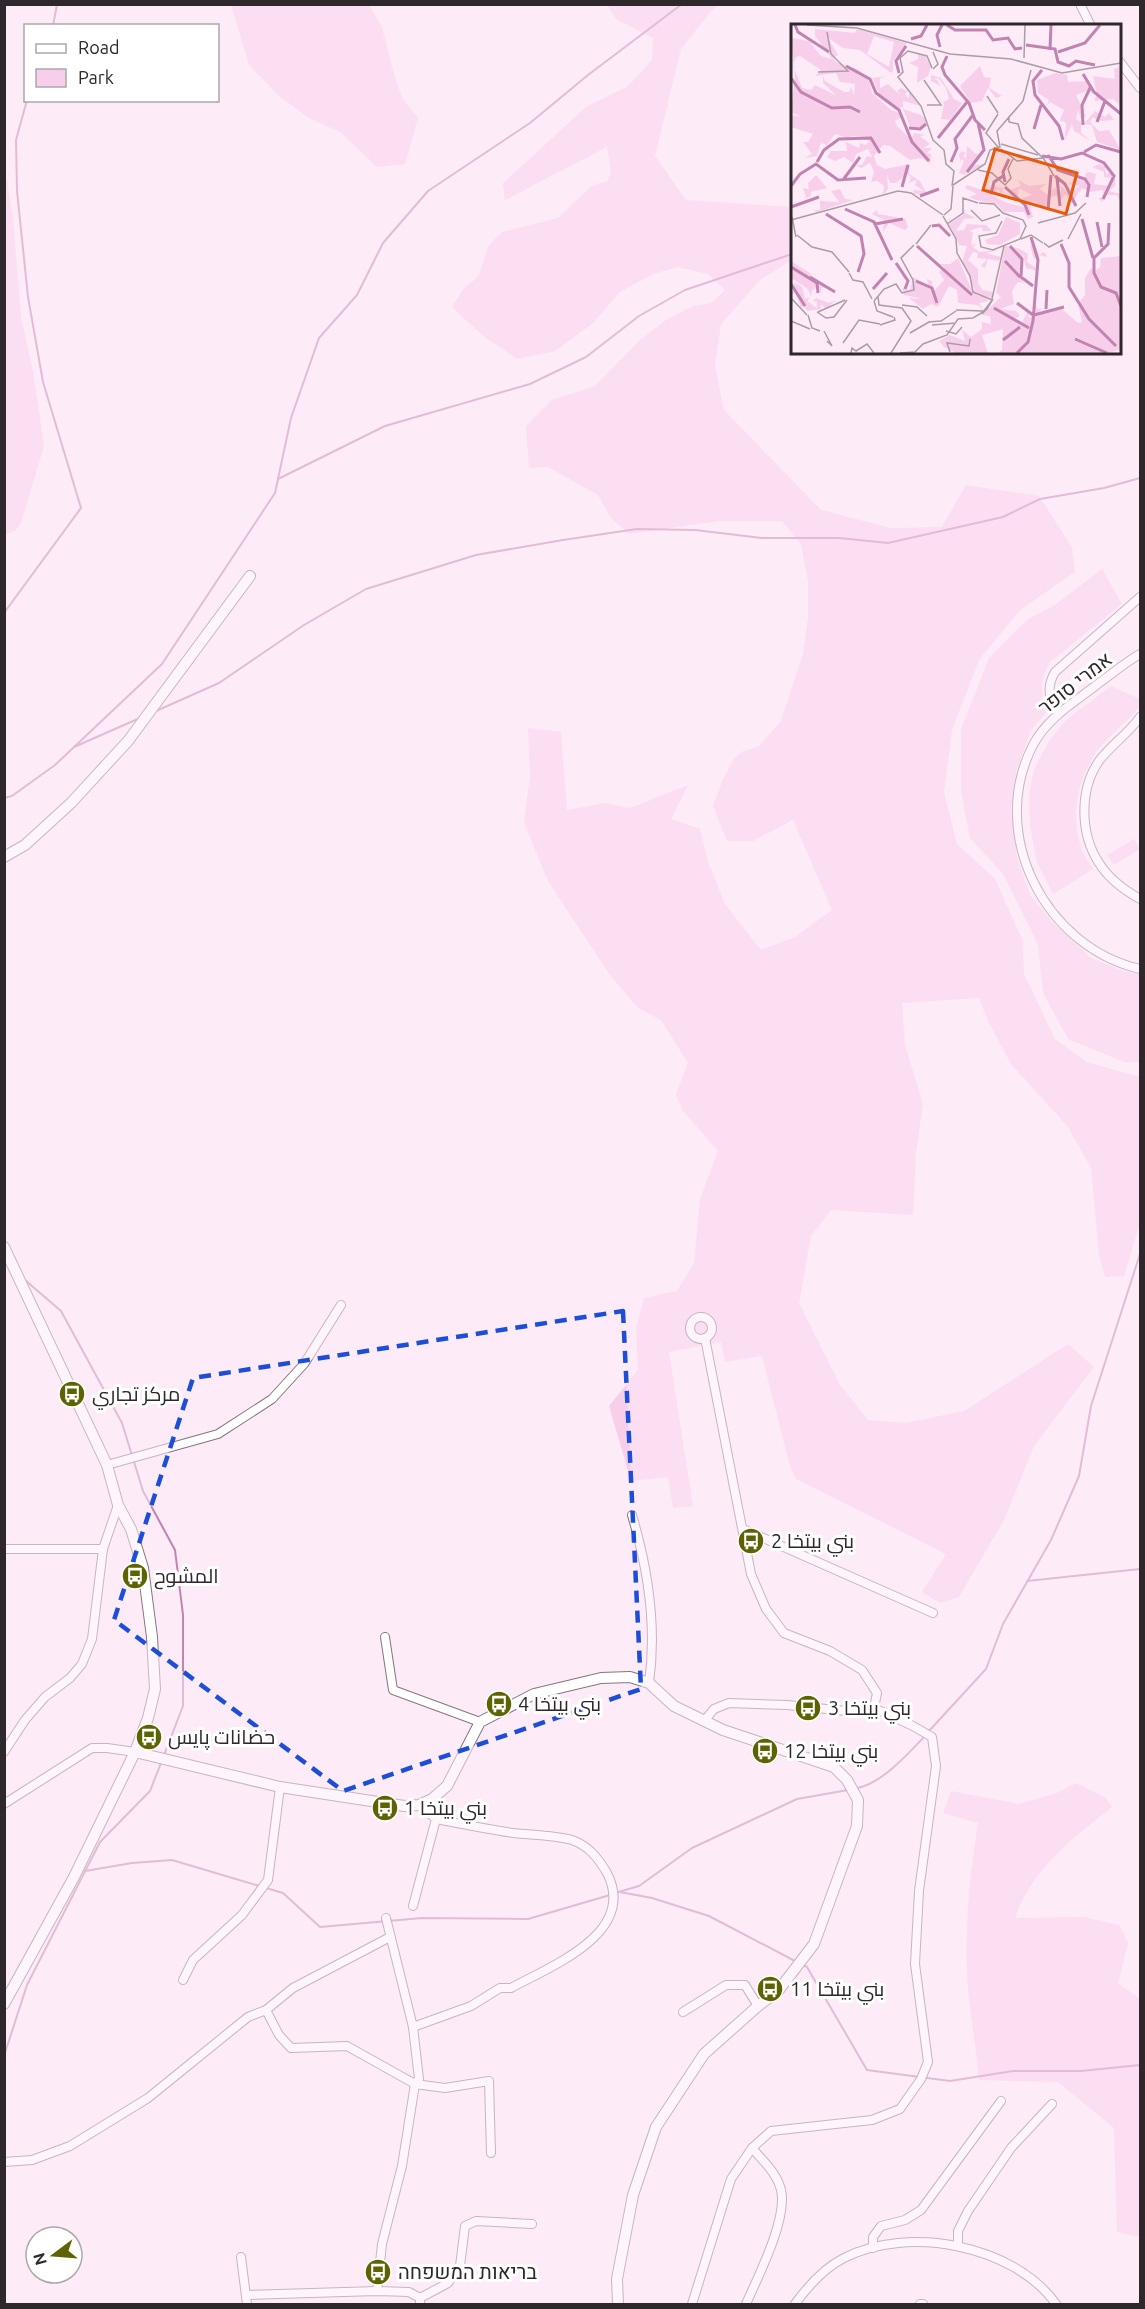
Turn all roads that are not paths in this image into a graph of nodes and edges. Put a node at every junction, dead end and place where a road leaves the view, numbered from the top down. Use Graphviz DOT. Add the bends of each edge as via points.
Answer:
graph roads {
  1 [pos="1080,4"];
  2 [pos="1090,24"];
  3 [pos="1121,64"];
  4 [pos="1140,88"];
  5 [pos="250,576"];
  6 [pos="1140,597"];
  7 [pos="1140,654"];
  8 [pos="1058,714"];
  9 [pos="1140,717"];
  10 [pos="4,857"];
  11 [pos="1140,899"];
  12 [pos="1140,969"];
  13 [pos="4,1247"];
  14 [pos="341,1305"];
  15 [pos="705,1338"];
  16 [pos="107,1465"];
  17 [pos="118,1505"];
  18 [pos="632,1515"];
  19 [pos="743,1529"];
  20 [pos="4,1549"];
  21 [pos="103,1549"];
  22 [pos="933,1613"];
  23 [pos="385,1637"];
  24 [pos="649,1683"];
  25 [pos="874,1708"];
  26 [pos="705,1720"];
  27 [pos="480,1722"];
  28 [pos="4,1752"];
  29 [pos="135,1752"];
  30 [pos="280,1787"];
  31 [pos="4,1804"];
  32 [pos="419,1805"];
  33 [pos="436,1819"];
  34 [pos="413,1906"];
  35 [pos="386,1918"];
  36 [pos="390,1937"];
  37 [pos="183,1980"];
  38 [pos="4,2004"];
  39 [pos="758,2006"];
  40 [pos="266,2010"];
  41 [pos="683,2012"];
  42 [pos="413,2027"];
  43 [pos="415,2084"];
  44 [pos="1001,2101"];
  45 [pos="1052,2104"];
  46 [pos="752,2148"];
  47 [pos="491,2153"];
  48 [pos="4,2162"];
  49 [pos="532,2224"];
  50 [pos="957,2246"];
  51 [pos="873,2248"];
  52 [pos="241,2257"];
  53 [pos="377,2291"];
  54 [pos="247,2295"];
  55 [pos="420,2301"];
  56 [pos="247,2304"];
  57 [pos="618,2304"];
  58 [pos="692,2304"];
  59 [pos="746,2304"];
  60 [pos="795,2304"];
  61 [pos="1056,2304"];
  1 -- 2 [label="street"];
  3 -- 4 [label="street"];
  5 -- 10 [label="street" via="128,741 63,810 25,845"];
  6 -- 8 [label="street" via="1055,672 1049,696"];
  7 -- 8 [label="street, אמרי סופר"];
  8 -- 12 [label="street, אמרי סופר" via="1033,746 1019,796 1017,819 1028,869 1049,909 1065,927 1100,953"];
  9 -- 11 [label="street" via="1099,761 1089,780 1085,809 1085,826 1099,862 1113,880"];
  13 -- 16 [label="street"];
  14 -- 16 [label="street" via="304,1364 272,1399 218,1434"];
  15 -- 19 [label="street"];
  16 -- 17 [label="street"];
  17 -- 21 [label="street"];
  17 -- 29 [label="street" via="131,1529 143,1568 152,1637 155,1689"];
  18 -- 24 [label="street" via="648,1589 652,1659"];
  19 -- 22 [label="street"];
  19 -- 25 [label="street" via="751,1574 766,1609 784,1633 830,1651 862,1670 877,1694"];
  20 -- 21 [label="street"];
  21 -- 28 [label="street" via="92,1639 82,1664 24,1720"];
  23 -- 27 [label="street" via="393,1690"];
  24 -- 26 [label="street" via="674,1706"];
  24 -- 27 [label="street" via="630,1677 570,1684 534,1694"];
  25 -- 26 [label="street" via="865,1713 787,1704 729,1703 714,1709"];
  25 -- 46 [label="street" via="932,1737 936,1766 919,1891 915,1964 928,2062 900,2109 872,2120 771,2130"];
  26 -- 39 [label="street" via="723,1730 834,1767 858,1800 857,1826 814,1944 778,1991"];
  27 -- 32 [label="street" via="447,1786"];
  29 -- 30 [label="street"];
  29 -- 31 [label="street" via="92,1748"];
  29 -- 38 [label="street" via="74,1877"];
  30 -- 32 [label="street"];
  30 -- 37 [label="street" via="268,1880 242,1915 193,1960"];
  32 -- 33 [label="street"];
  33 -- 34 [label="street"];
  33 -- 42 [label="street" via="571,1840 591,1849 614,1887 604,1929 578,1952 511,1988 500,1989 471,2006"];
  35 -- 36 [label="street"];
  36 -- 40 [label="street" via="293,1988"];
  36 -- 42 [label="street"];
  39 -- 41 [label="street" via="745,1985 726,1985"];
  39 -- 57 [label="street" via="704,2054 656,2127 633,2195 617,2280"];
  40 -- 43 [label="street" via="279,2036 291,2048 347,2046"];
  40 -- 48 [label="street" via="248,2017 147,2098 70,2146 32,2160"];
  42 -- 43 [label="street" via="419,2079"];
  43 -- 47 [label="street" via="445,2088 489,2081"];
  43 -- 53 [label="street" via="402,2166 382,2244"];
  44 -- 51 [label="street" via="921,2210 905,2220 881,2226 873,2237"];
  45 -- 50 [label="street" via="1011,2148 968,2211 958,2231"];
  46 -- 58 [label="street" via="731,2179"];
  46 -- 59 [label="street" via="774,2173 782,2191 772,2242"];
  49 -- 55 [label="street" via="476,2221 465,2226 460,2266 448,2283"];
  50 -- 51 [label="street" via="909,2242"];
  50 -- 61 [label="street" via="983,2253 1026,2274"];
  51 -- 60 [label="street" via="828,2268"];
  52 -- 54 [label="street"];
  53 -- 54 [label="street"];
  53 -- 55 [label="street" via="410,2292"];
  54 -- 56 [label="street"];
}
